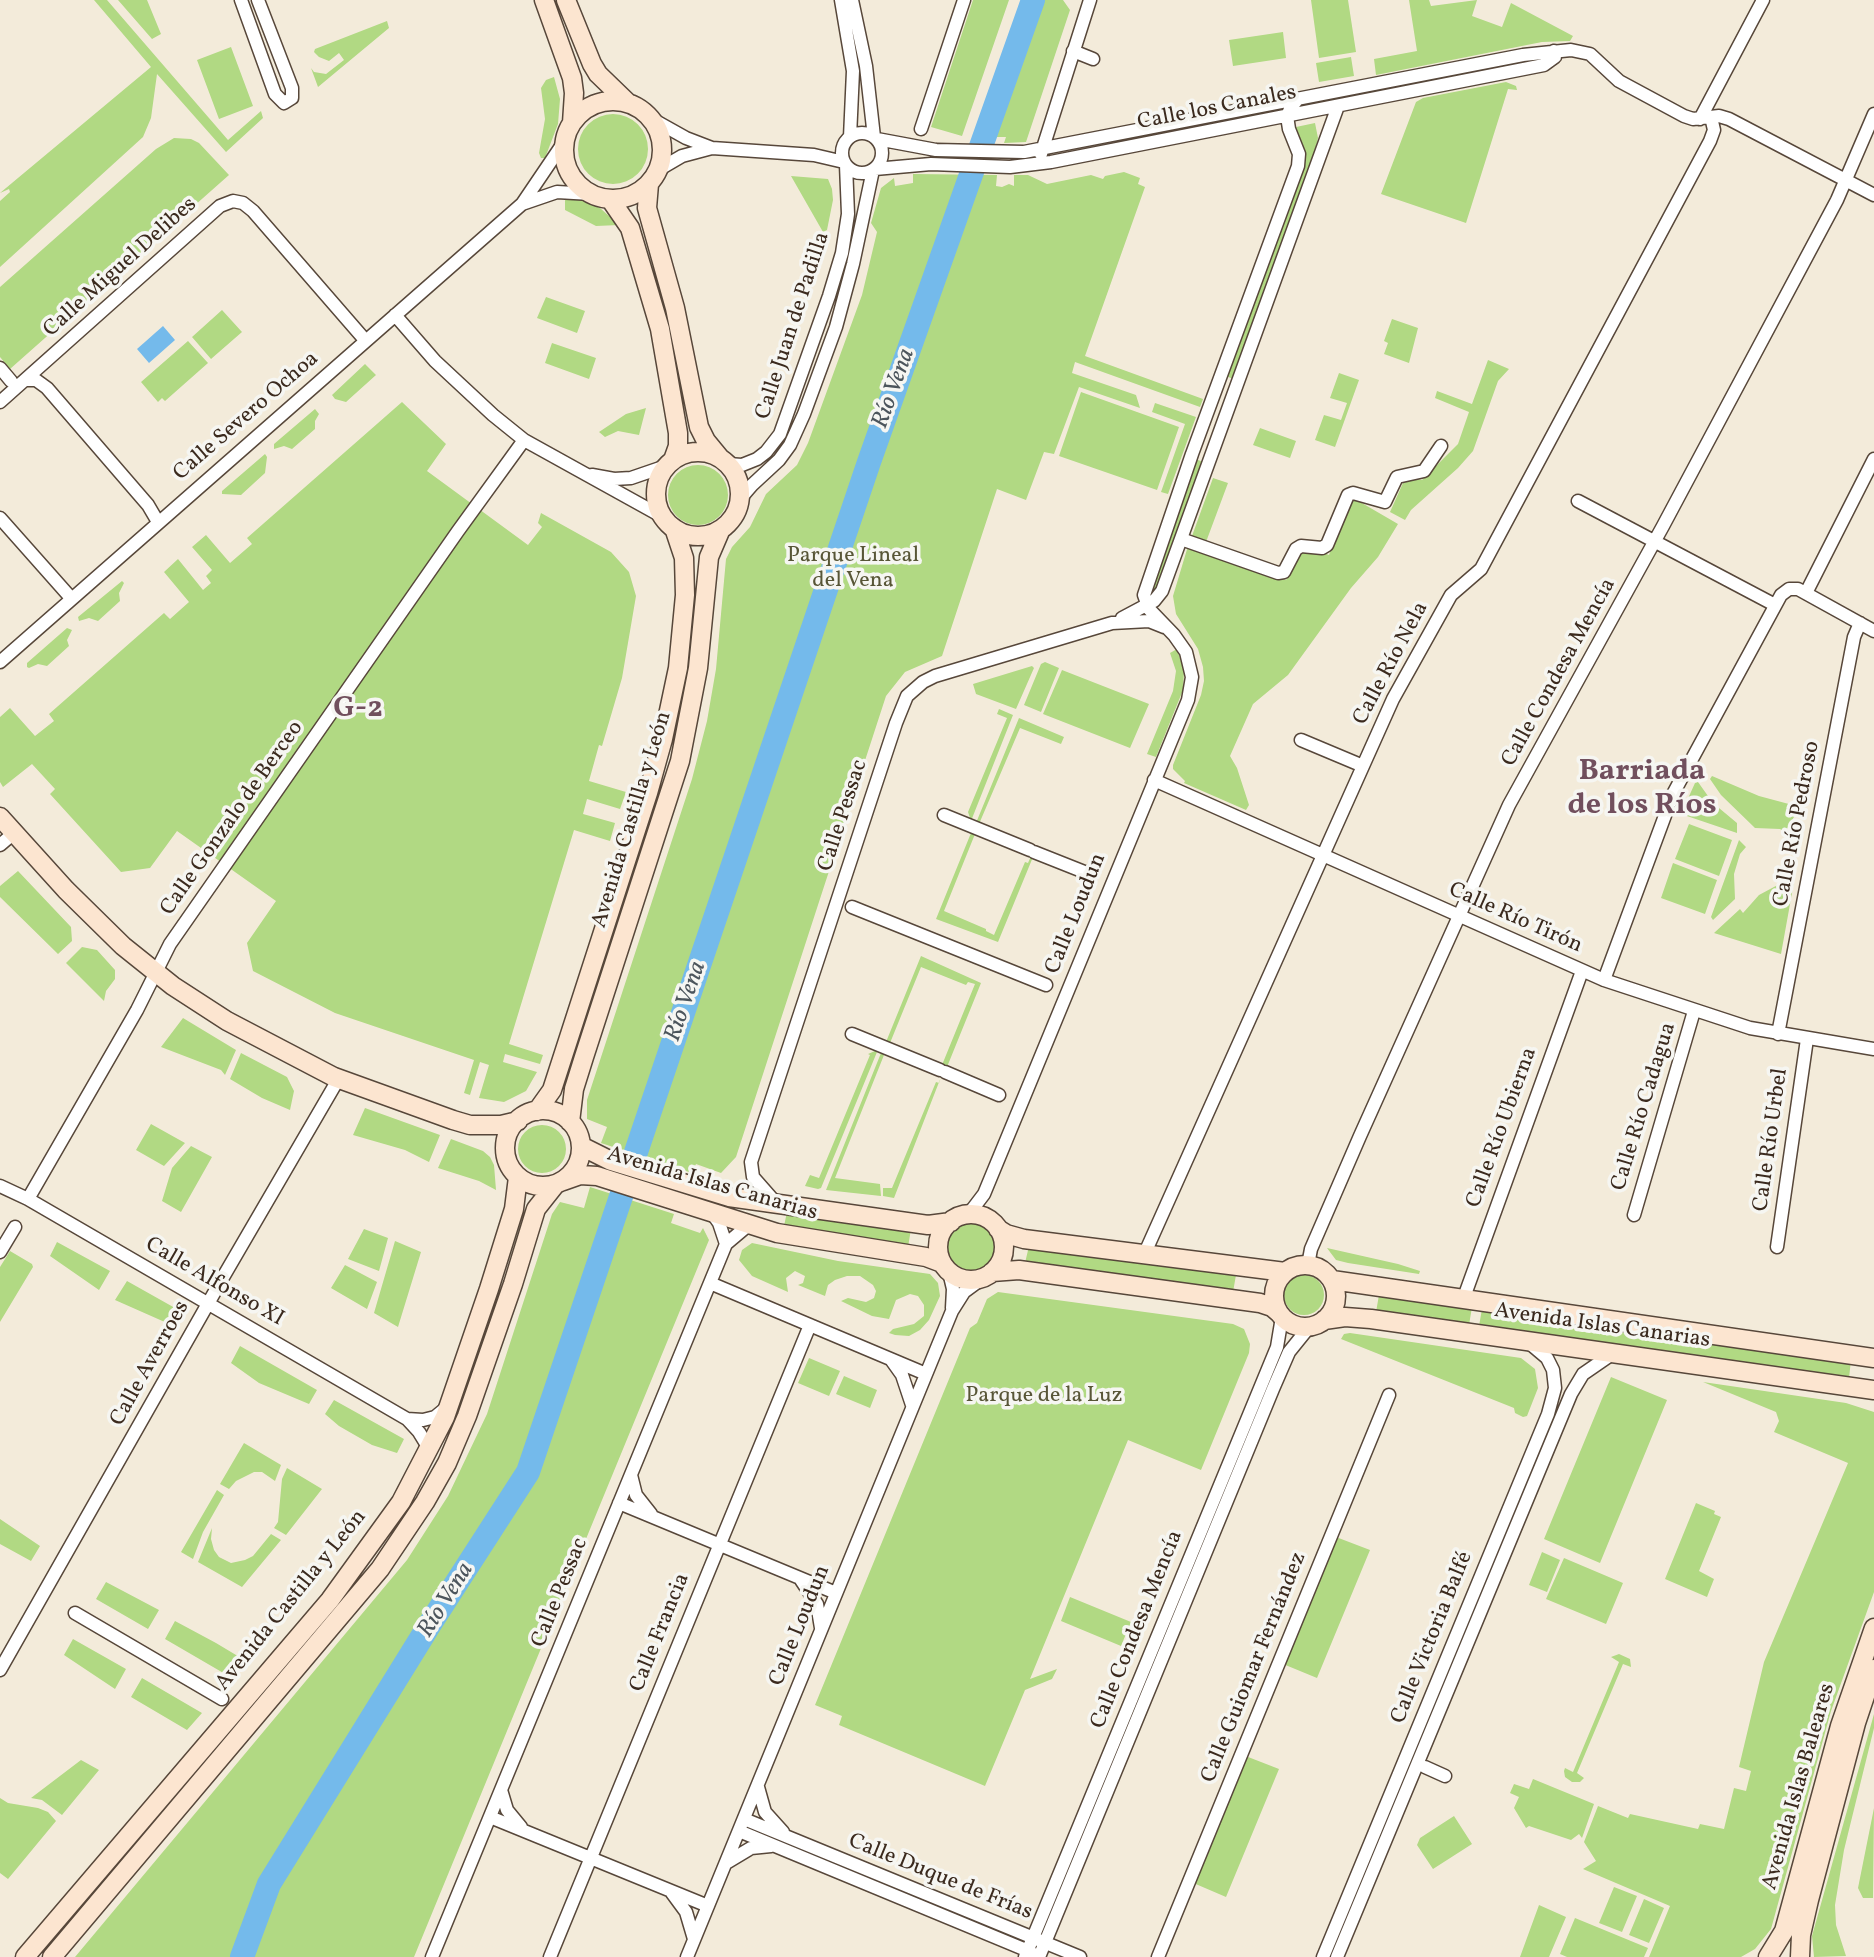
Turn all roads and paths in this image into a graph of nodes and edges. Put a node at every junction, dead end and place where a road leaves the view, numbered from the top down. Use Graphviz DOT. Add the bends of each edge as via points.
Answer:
graph roads {
  1 [pos="241,0"];
  2 [pos="258,0"];
  3 [pos="544,0"];
  4 [pos="566,0"];
  5 [pos="841,0"];
  6 [pos="852,0"];
  7 [pos="964,0"];
  8 [pos="1090,0"];
  9 [pos="1763,0"];
  10 [pos="268,27"];
  11 [pos="254,32"];
  12 [pos="1073,51"];
  13 [pos="1554,51"];
  14 [pos="1093,59"];
  15 [pos="1402,79"];
  16 [pos="1404,93"];
  17 [pos="1301,98"];
  18 [pos="628,103"];
  19 [pos="1338,106"];
  20 [pos="1318,110"];
  21 [pos="1874,114"];
  22 [pos="1287,116"];
  23 [pos="1705,118"];
  24 [pos="652,119"];
  25 [pos="572,123"];
  26 [pos="1251,123"];
  27 [pos="921,129"];
  28 [pos="1290,135"];
  29 [pos="849,138"];
  30 [pos="875,138"];
  31 [pos="1324,139"];
  32 [pos="564,142"];
  33 [pos="712,148"];
  34 [pos="1043,149"];
  35 [pos="814,155"];
  36 [pos="955,158"];
  37 [pos="845,164"];
  38 [pos="1026,165"];
  39 [pos="874,170"];
  40 [pos="654,177"];
  41 [pos="1846,181"];
  42 [pos="591,194"];
  43 [pos="1874,195"];
  44 [pos="610,199"];
  45 [pos="522,204"];
  46 [pos="395,315"];
  47 [pos="365,340"];
  48 [pos="44,363"];
  49 [pos="0,368"];
  50 [pos="25,380"];
  51 [pos="11,381"];
  52 [pos="1219,382"];
  53 [pos="47,388"];
  54 [pos="1235,388"];
  55 [pos="0,402"];
  56 [pos="524,440"];
  57 [pos="1441,446"];
  58 [pos="1192,454"];
  59 [pos="1874,459"];
  60 [pos="1209,460"];
  61 [pos="724,461"];
  62 [pos="670,463"];
  63 [pos="581,473"];
  64 [pos="739,500"];
  65 [pos="1578,501"];
  66 [pos="0,518"];
  67 [pos="158,522"];
  68 [pos="669,523"];
  69 [pos="721,529"];
  70 [pos="1181,539"];
  71 [pos="1656,541"];
  72 [pos="1806,593"];
  73 [pos="71,598"];
  74 [pos="1775,605"];
  75 [pos="1146,606"];
  76 [pos="1112,623"];
  77 [pos="1860,623"];
  78 [pos="1167,628"];
  79 [pos="1874,631"];
  80 [pos="0,662"];
  81 [pos="1301,740"];
  82 [pos="1363,766"];
  83 [pos="1154,780"];
  84 [pos="944,815"];
  85 [pos="0,817"];
  86 [pos="7,839"];
  87 [pos="1323,855"];
  88 [pos="1092,875"];
  89 [pos="852,907"];
  90 [pos="1460,916"];
  91 [pos="1582,971"];
  92 [pos="156,973"];
  93 [pos="1604,980"];
  94 [pos="1046,985"];
  95 [pos="1694,1011"];
  96 [pos="852,1034"];
  97 [pos="1778,1034"];
  98 [pos="1807,1039"];
  99 [pos="1874,1049"];
  100 [pos="339,1078"];
  101 [pos="999,1095"];
  102 [pos="537,1111"];
  103 [pos="518,1121"];
  104 [pos="570,1122"];
  105 [pos="470,1125"];
  106 [pos="581,1146"];
  107 [pos="506,1155"];
  108 [pos="615,1172"];
  109 [pos="518,1177"];
  110 [pos="559,1183"];
  111 [pos="0,1186"];
  112 [pos="681,1193"];
  113 [pos="28,1199"];
  114 [pos="776,1203"];
  115 [pos="712,1213"];
  116 [pos="1634,1215"];
  117 [pos="959,1218"];
  118 [pos="755,1225"];
  119 [pos="15,1227"];
  120 [pos="998,1229"];
  121 [pos="726,1244"];
  122 [pos="1777,1247"];
  123 [pos="0,1252"];
  124 [pos="1144,1255"];
  125 [pos="1308,1265"];
  126 [pos="946,1268"];
  127 [pos="1285,1272"];
  128 [pos="988,1275"];
  129 [pos="1332,1280"];
  130 [pos="710,1283"];
  131 [pos="1463,1300"];
  132 [pos="208,1303"];
  133 [pos="952,1311"];
  134 [pos="1281,1315"];
  135 [pos="1317,1323"];
  136 [pos="810,1325"];
  137 [pos="1525,1340"];
  138 [pos="1616,1352"];
  139 [pos="1872,1356"];
  140 [pos="890,1358"];
  141 [pos="926,1374"];
  142 [pos="1874,1390"];
  143 [pos="1389,1395"];
  144 [pos="449,1406"];
  145 [pos="913,1407"];
  146 [pos="407,1419"];
  147 [pos="430,1450"];
  148 [pos="631,1475"];
  149 [pos="619,1503"];
  150 [pos="656,1519"];
  151 [pos="719,1545"];
  152 [pos="798,1577"];
  153 [pos="836,1593"];
  154 [pos="75,1613"];
  155 [pos="1874,1628"];
  156 [pos="822,1629"];
  157 [pos="1874,1669"];
  158 [pos="0,1670"];
  159 [pos="222,1699"];
  160 [pos="1425,1767"];
  161 [pos="1445,1776"];
  162 [pos="758,1784"];
  163 [pos="501,1790"];
  164 [pos="490,1817"];
  165 [pos="741,1825"];
  166 [pos="526,1832"];
  167 [pos="789,1845"];
  168 [pos="590,1858"];
  169 [pos="725,1864"];
  170 [pos="670,1891"];
  171 [pos="708,1906"];
  172 [pos="1042,1936"];
  173 [pos="691,1950"];
  174 [pos="25,1955"];
  175 [pos="1076,1955"];
  176 [pos="1032,1956"];
  177 [pos="52,1957"];
  178 [pos="432,1957"];
  179 [pos="550,1957"];
  180 [pos="1158,1957"];
  181 [pos="1323,1957"];
  182 [pos="1337,1957"];
  183 [pos="1768,1957"];
  184 [pos="1800,1957"];
  1 -- 11 [label="street"];
  2 -- 10 [label="street"];
  3 -- 25 [label="main road" via="572,78"];
  4 -- 18 [label="main road" via="598,74"];
  5 -- 29 [label="street" via="853,71"];
  6 -- 30 [label="street"];
  7 -- 27 [label="street"];
  8 -- 12 [label="street"];
  9 -- 23 [label="street, Calle Río Nela"];
  10 -- 11 [label="street"];
  10 -- 11 [label="street" via="292,88 289,102 277,99"];
  12 -- 14 [label="street"];
  12 -- 34 [label="street"];
  13 -- 15 [label="street, Calle los Canales"];
  13 -- 16 [label="street, Calle los Canales" via="1548,64"];
  13 -- 23 [label="street, Calle los Canales" via="1590,54 1616,78 1684,116"];
  15 -- 16 [label="street"];
  15 -- 17 [label="street, Calle los Canales"];
  16 -- 19 [label="street, Calle los Canales"];
  17 -- 20 [label="street"];
  17 -- 22 [label="street"];
  17 -- 34 [label="street, Calle los Canales"];
  18 -- 24 [label="main road"];
  18 -- 25 [label="main road" via="597,103"];
  19 -- 20 [label="street, Calle los Canales"];
  19 -- 31 [label="street"];
  20 -- 22 [label="street, Calle los Canales"];
  20 -- 31 [label="street"];
  21 -- 41 [label="street, Calle Condesa Mencía"];
  22 -- 26 [label="street, Calle los Canales"];
  22 -- 28 [label="street"];
  23 -- 41 [label="street, Calle los Canales" via="1729,119"];
  23 -- 82 [label="street, Calle Río Nela" via="1714,130 1710,141 1481,569 1451,595"];
  24 -- 33 [label="street"];
  24 -- 40 [label="main road" via="662,145"];
  25 -- 32 [label="main road"];
  26 -- 28 [label="street" via="1278,127"];
  26 -- 38 [label="street, Calle los Canales"];
  28 -- 52 [label="street" via="1298,166"];
  29 -- 30 [label="street" via="863,133"];
  29 -- 35 [label="street"];
  29 -- 37 [label="street" via="843,148"];
  30 -- 36 [label="street, Calle los Canales"];
  30 -- 39 [label="street" via="882,154"];
  31 -- 54 [label="street"];
  32 -- 42 [label="main road" via="567,170"];
  32 -- 45 [label="street, Calle Severo Ochoa"];
  33 -- 35 [label="street"];
  33 -- 40 [label="street" via="682,156"];
  34 -- 36 [label="street, Calle los Canales"];
  34 -- 38 [label="street"];
  35 -- 37 [label="street"];
  36 -- 38 [label="street, Calle los Canales" via="997,167"];
  36 -- 39 [label="street, Calle los Canales"];
  37 -- 39 [label="street" via="859,173"];
  37 -- 61 [label="street, Calle Juan de Padilla" via="848,214 842,253 780,434 757,459 742,465"];
  39 -- 64 [label="street, Calle Juan de Padilla" via="836,327 804,414 779,460"];
  40 -- 44 [label="main road" via="631,196"];
  40 -- 61 [label="main road" via="647,208 675,308 699,427"];
  41 -- 43 [label="street, Calle los Canales"];
  41 -- 71 [label="street, Calle Condesa Mencía"];
  42 -- 44 [label="main road"];
  42 -- 45 [label="street, Calle Severo Ochoa" via="557,192"];
  44 -- 62 [label="main road" via="630,228 654,306 675,409 678,440"];
  45 -- 46 [label="street, Calle Severo Ochoa"];
  46 -- 47 [label="street, Calle Severo Ochoa"];
  46 -- 56 [label="street" via="435,361"];
  47 -- 48 [label="street, Calle Miguel Delibes" via="253,211 233,201 220,206"];
  47 -- 67 [label="street, Calle Severo Ochoa"];
  48 -- 50 [label="street, Calle Miguel Delibes"];
  48 -- 53 [label="street" via="40,373"];
  49 -- 51 [label="street"];
  50 -- 53 [label="street"];
  50 -- 55 [label="street, Calle Miguel Delibes"];
  52 -- 54 [label="street"];
  52 -- 58 [label="street"];
  53 -- 67 [label="street"];
  54 -- 60 [label="street"];
  56 -- 63 [label="street"];
  56 -- 92 [label="street, Calle Gonzalo de Berceo" via="170,944"];
  57 -- 70 [label="street" via="1424,471 1397,477 1385,502 1348,495 1327,545 1296,549 1284,572"];
  58 -- 60 [label="street"];
  58 -- 75 [label="street" via="1146,587"];
  59 -- 72 [label="street"];
  60 -- 70 [label="street"];
  61 -- 62 [label="main road" via="701,452"];
  61 -- 64 [label="main road" via="739,484"];
  62 -- 63 [label="street" via="631,478"];
  62 -- 68 [label="main road" via="656,491"];
  63 -- 68 [label="street"];
  64 -- 69 [label="main road"];
  65 -- 71 [label="street"];
  66 -- 73 [label="street"];
  67 -- 73 [label="street, Calle Severo Ochoa"];
  68 -- 69 [label="main road" via="697,535"];
  68 -- 102 [label="main road, Avenida Castilla y León" via="684,558 685,595 666,727 552,1090"];
  69 -- 104 [label="main road, Avenida Castilla y León" via="709,557 698,668 680,761 574,1089"];
  70 -- 75 [label="street" via="1162,591"];
  71 -- 74 [label="street"];
  71 -- 90 [label="street, Calle Condesa Mencía" via="1509,805"];
  72 -- 74 [label="street" via="1789,589"];
  72 -- 77 [label="street"];
  73 -- 80 [label="street, Calle Severo Ochoa"];
  74 -- 93 [label="street" via="1673,794"];
  75 -- 76 [label="street"];
  75 -- 78 [label="street, Calle Loudun"];
  76 -- 78 [label="street, Calle Pessac" via="1149,621"];
  76 -- 114 [label="street, Calle Pessac" via="939,675 907,696 751,1162 753,1177"];
  77 -- 79 [label="street"];
  77 -- 97 [label="street, Calle Río Pedroso"];
  78 -- 83 [label="street, Calle Loudun" via="1186,652 1192,677 1188,700"];
  81 -- 82 [label="street"];
  82 -- 87 [label="street, Calle Río Nela"];
  83 -- 87 [label="street, Calle Río Tirón"];
  83 -- 117 [label="street, Calle Loudun" via="984,1194"];
  84 -- 88 [label="street"];
  85 -- 86 [label="main road"];
  86 -- 92 [label="main road"];
  87 -- 90 [label="street, Calle Río Tirón"];
  87 -- 124 [label="street, Calle Río Nela"];
  89 -- 94 [label="street"];
  90 -- 91 [label="street, Calle Río Tirón"];
  90 -- 125 [label="street, Calle Condesa Mencía"];
  91 -- 93 [label="street, Calle Río Tirón"];
  91 -- 131 [label="street, Calle Río Ubierna"];
  92 -- 100 [label="main road" via="239,1028"];
  92 -- 113 [label="street, Calle Gonzalo de Berceo"];
  93 -- 95 [label="street, Calle Río Tirón"];
  95 -- 97 [label="street, Calle Río Tirón"];
  95 -- 116 [label="street, Calle Río Cadagua"];
  96 -- 101 [label="street"];
  97 -- 98 [label="street, Calle Río Tirón"];
  98 -- 99 [label="street, Calle Río Tirón"];
  98 -- 122 [label="street, Calle Río Urbel"];
  100 -- 105 [label="main road"];
  100 -- 132 [label="street, Calle Averroes"];
  102 -- 103 [label="main road"];
  102 -- 104 [label="main road" via="555,1112"];
  103 -- 105 [label="main road"];
  103 -- 107 [label="main road" via="506,1140"];
  104 -- 106 [label="main road"];
  105 -- 107 [label="main road"];
  106 -- 108 [label="main road, Avenida Islas Canarias"];
  106 -- 110 [label="main road" via="573,1172"];
  107 -- 109 [label="main road"];
  108 -- 110 [label="main road, Avenida Islas Canarias"];
  108 -- 112 [label="main road, Avenida Islas Canarias"];
  109 -- 110 [label="main road" via="542,1187"];
  109 -- 144 [label="main road, Avenida Castilla y León" via="516,1203"];
  110 -- 177 [label="main road, Avenida Castilla y León" via="536,1209 467,1416 425,1502 380,1569"];
  111 -- 113 [label="street, Calle Alfonso XI"];
  112 -- 114 [label="main road, Avenida Islas Canarias"];
  112 -- 115 [label="main road, Avenida Islas Canarias"];
  113 -- 132 [label="street, Calle Alfonso XI"];
  114 -- 117 [label="main road, Avenida Islas Canarias" via="928,1225"];
  115 -- 118 [label="main road, Avenida Islas Canarias"];
  115 -- 121 [label="street"];
  117 -- 120 [label="main road" via="985,1218"];
  117 -- 126 [label="main road" via="940,1237"];
  118 -- 121 [label="street"];
  118 -- 126 [label="main road, Avenida Islas Canarias" via="808,1239 926,1257"];
  119 -- 123 [label="street"];
  120 -- 124 [label="main road" via="1015,1237"];
  120 -- 128 [label="main road" via="1004,1252"];
  121 -- 130 [label="street, Calle Pessac"];
  124 -- 127 [label="main road"];
  125 -- 127 [label="main road"];
  125 -- 129 [label="main road"];
  126 -- 128 [label="main road" via="969,1280"];
  126 -- 133 [label="street, Calle Loudun" via="953,1289"];
  127 -- 134 [label="main road" via="1274,1292"];
  128 -- 133 [label="street, Calle Loudun" via="964,1292"];
  128 -- 134 [label="main road" via="1019,1270 1260,1303"];
  129 -- 131 [label="main road, Avenida Islas Canarias"];
  129 -- 135 [label="main road" via="1332,1311"];
  130 -- 136 [label="street"];
  130 -- 148 [label="street, Calle Pessac"];
  131 -- 139 [label="main road, Avenida Islas Canarias"];
  132 -- 146 [label="street, Calle Alfonso XI"];
  132 -- 158 [label="street, Calle Averroes"];
  133 -- 141 [label="street, Calle Loudun"];
  134 -- 135 [label="main road" via="1296,1325"];
  134 -- 172 [label="street, Calle Condesa Mencía" via="1277,1347"];
  135 -- 137 [label="main road, Avenida Islas Canarias" via="1371,1319"];
  135 -- 172 [label="street, Calle Condesa Mencía" via="1289,1352"];
  136 -- 140 [label="street"];
  136 -- 151 [label="street, Calle Francia"];
  137 -- 138 [label="main road, Avenida Islas Canarias"];
  137 -- 181 [label="street, Calle Victoria Balfé" via="1553,1370 1552,1401"];
  138 -- 142 [label="main road, Avenida Islas Canarias"];
  138 -- 182 [label="street, Calle Victoria Balfé" via="1583,1374 1571,1394"];
  140 -- 141 [label="street"];
  140 -- 145 [label="street"];
  141 -- 145 [label="street, Calle Loudun"];
  143 -- 180 [label="street, Calle Guiomar Fernández"];
  144 -- 146 [label="street" via="435,1417"];
  144 -- 147 [label="main road, Avenida Castilla y León"];
  145 -- 153 [label="street, Calle Loudun"];
  146 -- 147 [label="street, Calle Alfonso XI"];
  147 -- 174 [label="main road, Avenida Castilla y León" via="384,1529 330,1600"];
  148 -- 149 [label="street, Calle Pessac"];
  148 -- 150 [label="street" via="640,1502"];
  149 -- 150 [label="street"];
  149 -- 163 [label="street, Calle Pessac"];
  150 -- 151 [label="street"];
  151 -- 152 [label="street"];
  151 -- 168 [label="street, Calle Francia"];
  152 -- 153 [label="street"];
  152 -- 156 [label="street" via="817,1604"];
  153 -- 156 [label="street, Calle Loudun"];
  154 -- 159 [label="street"];
  155 -- 183 [label="main road, Avenida Islas Baleares" via="1840,1726 1784,1931"];
  156 -- 162 [label="street, Calle Loudun"];
  157 -- 184 [label="main road, Avenida Islas Baleares" via="1809,1900"];
  160 -- 161 [label="street"];
  162 -- 165 [label="street, Calle Loudun"];
  162 -- 167 [label="street, Calle Duque de Frías" via="765,1812"];
  163 -- 164 [label="street, Calle Pessac"];
  163 -- 166 [label="street" via="511,1818"];
  164 -- 166 [label="street"];
  164 -- 178 [label="street, Calle Pessac"];
  165 -- 167 [label="street, Calle Duque de Frías"];
  165 -- 169 [label="street, Calle Loudun"];
  166 -- 168 [label="street"];
  167 -- 169 [label="street, Calle Duque de Frías" via="751,1848"];
  167 -- 172 [label="street, Calle Duque de Frías"];
  167 -- 176 [label="street, Calle Duque de Frías"];
  168 -- 170 [label="street"];
  168 -- 179 [label="street, Calle Francia"];
  169 -- 171 [label="street, Calle Loudun"];
  170 -- 171 [label="street"];
  170 -- 173 [label="street" via="686,1912"];
  171 -- 173 [label="street, Calle Loudun"];
  172 -- 175 [label="street, Calle Duque de Frías"];
  172 -- 176 [label="street, Calle Condesa Mencía"];
}
